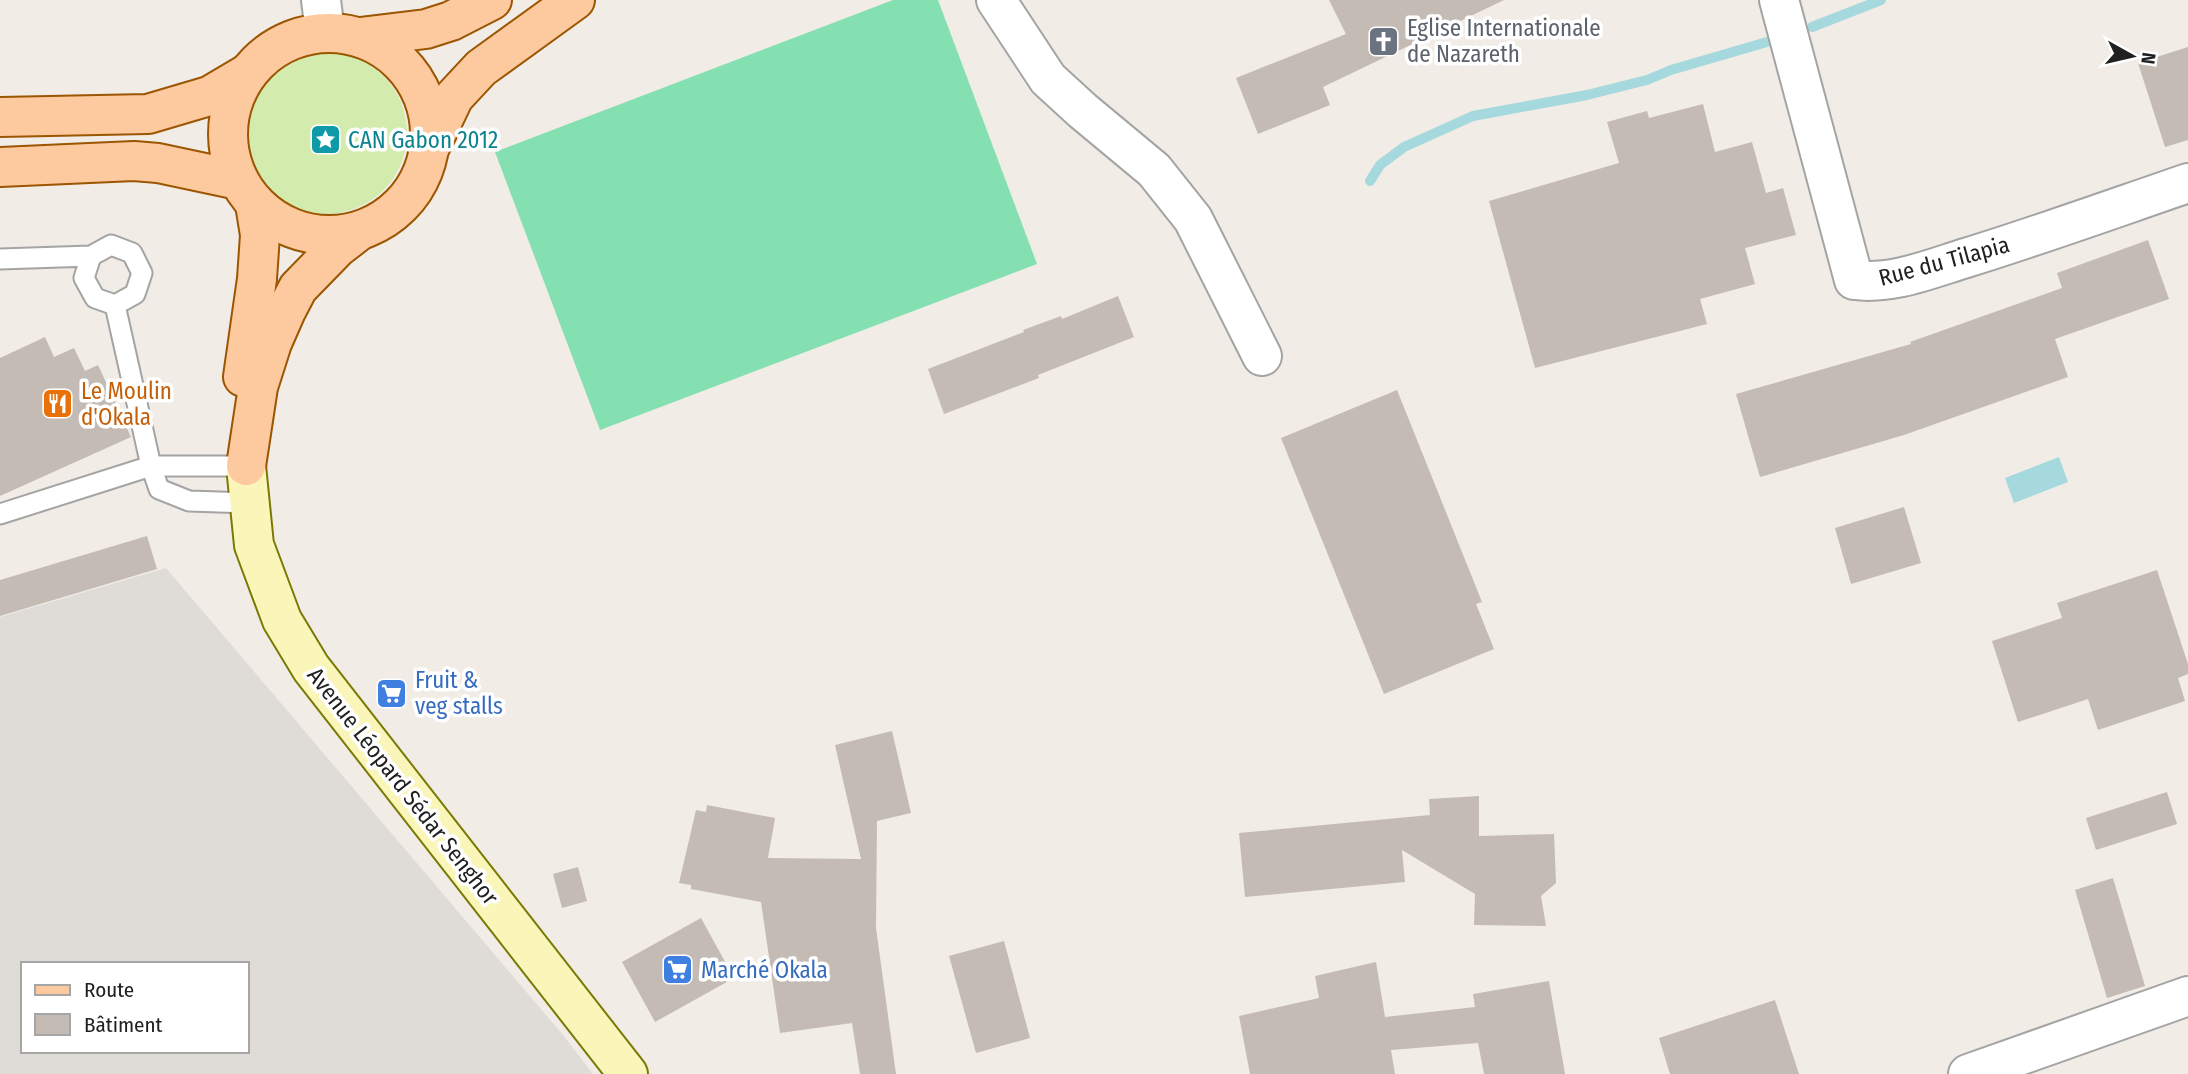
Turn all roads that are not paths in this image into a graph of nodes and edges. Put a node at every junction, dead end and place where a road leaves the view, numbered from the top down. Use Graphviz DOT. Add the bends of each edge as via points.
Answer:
graph roads {
  1 [pos="492,0"];
  2 [pos="575,0"];
  3 [pos="996,0"];
  4 [pos="1779,0"];
  5 [pos="335,23"];
  6 [pos="248,73"];
  7 [pos="0,117"];
  8 [pos="429,149"];
  9 [pos="0,167"];
  10 [pos="2188,183"];
  11 [pos="246,192"];
  12 [pos="359,231"];
  13 [pos="91,256"];
  14 [pos="0,259"];
  15 [pos="116,305"];
  16 [pos="1262,356"];
  17 [pos="151,466"];
  18 [pos="246,466"];
  19 [pos="249,503"];
  20 [pos="0,514"];
  21 [pos="2188,996"];
  22 [pos="628,1074"];
  23 [pos="1968,1074"];
  1 -- 5 [label="main road" via="426,29"];
  2 -- 8 [label="main road" via="481,68 454,97"];
  3 -- 16 [label="street" via="1048,79 1154,170 1193,219"];
  4 -- 10 [label="street, Rue du Tilapia" via="1854,280 1875,283 1901,278"];
  5 -- 6 [label="main road" via="269,51"];
  5 -- 8 [label="main road" via="391,53 415,80 428,113"];
  6 -- 7 [label="main road" via="209,96 148,114"];
  6 -- 11 [label="main road" via="234,97 228,125 229,154"];
  8 -- 12 [label="main road" via="421,176 406,200 384,219"];
  9 -- 11 [label="main road" via="158,163"];
  11 -- 12 [label="main road" via="277,221 303,233 331,236"];
  11 -- 18 [label="main road" via="260,234 239,417"];
  12 -- 18 [label="main road" via="298,288 286,311 258,387"];
  13 -- 14 [label="lane"];
  13 -- 15 [label="lane" via="84,278 94,298"];
  13 -- 15 [label="lane" via="111,246 132,253 142,272 135,294"];
  15 -- 17 [label="lane"];
  17 -- 18 [label="lane"];
  17 -- 19 [label="lane" via="159,489 168,494 189,501"];
  17 -- 20 [label="lane"];
  18 -- 19 [label="street, Avenue Léopard Sédar Senghor"];
  19 -- 22 [label="street, Avenue Léopard Sédar Senghor" via="254,545 268,584 282,620 311,668"];
  21 -- 23 [label="street"];
}
